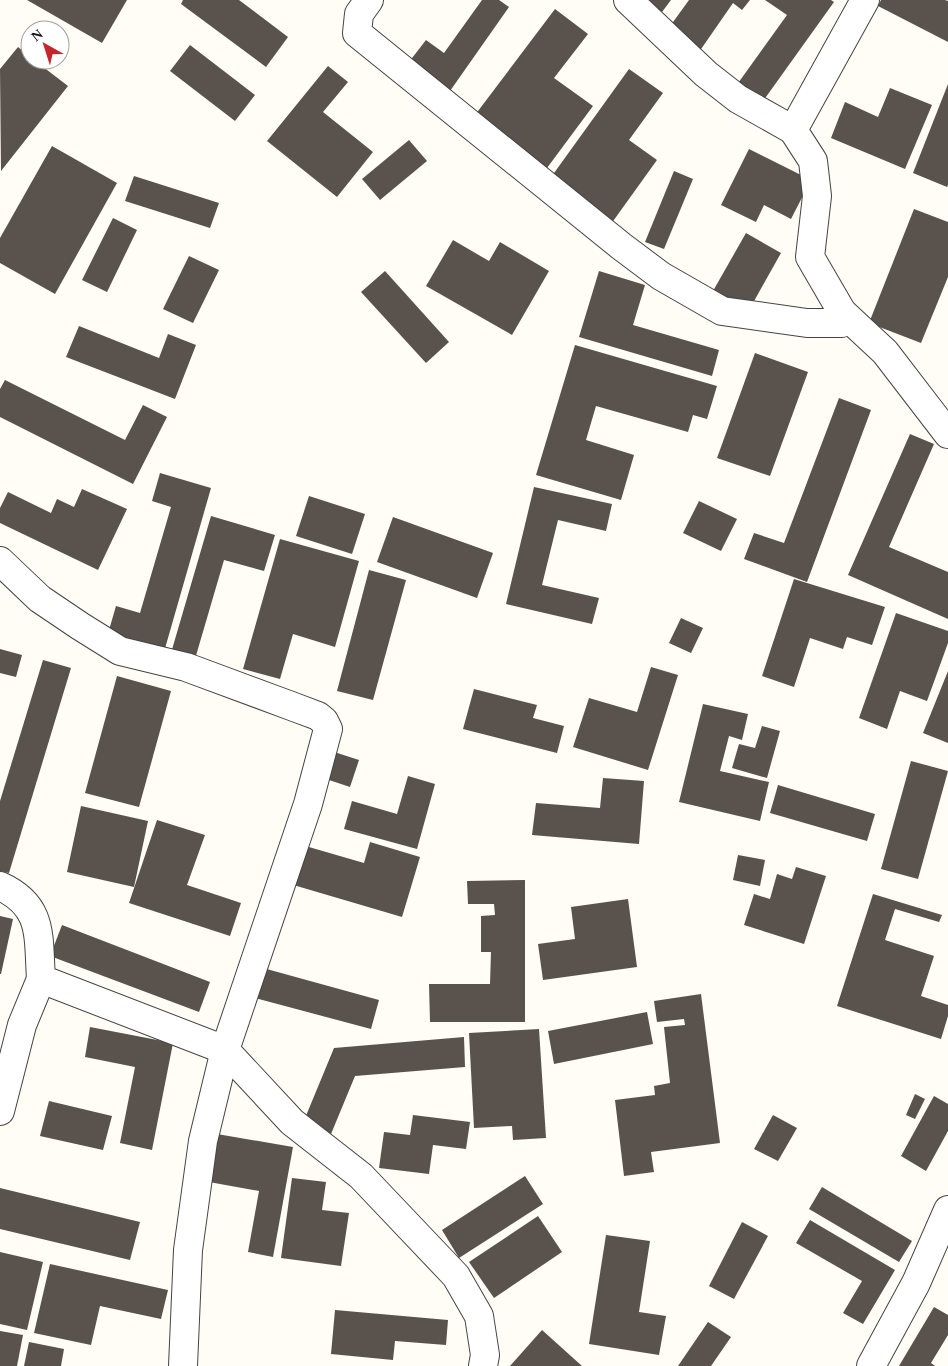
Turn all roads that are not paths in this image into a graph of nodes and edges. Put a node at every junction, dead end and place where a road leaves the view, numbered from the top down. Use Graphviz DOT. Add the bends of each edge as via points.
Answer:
graph roads {
  1 [pos="369,0"];
  2 [pos="628,0"];
  3 [pos="865,0"];
  4 [pos="793,130"];
  5 [pos="842,312"];
  6 [pos="948,434"];
  7 [pos="0,561"];
  8 [pos="0,886"];
  9 [pos="41,978"];
  10 [pos="224,1050"];
  11 [pos="0,1111"];
  12 [pos="948,1210"];
  13 [pos="183,1366"];
  14 [pos="484,1366"];
  15 [pos="871,1366"];
  1 -- 5 [label="street" via="360,14 357,33 662,276 722,312 806,323 842,323"];
  2 -- 4 [label="street" via="706,74 738,99"];
  3 -- 4 [label="street"];
  4 -- 5 [label="street" via="813,161 817,196 810,257"];
  5 -- 6 [label="street" via="885,352"];
  7 -- 10 [label="street" via="40,599 120,651 186,667 318,716 328,729 308,804"];
  8 -- 9 [label="street" via="15,893 30,908 38,931"];
  9 -- 10 [label="street"];
  9 -- 11 [label="street" via="22,1025"];
  10 -- 13 [label="street" via="203,1141 188,1250"];
  10 -- 14 [label="street" via="292,1122 361,1176 456,1276 479,1316"];
  12 -- 15 [label="street" via="916,1283"];
}
